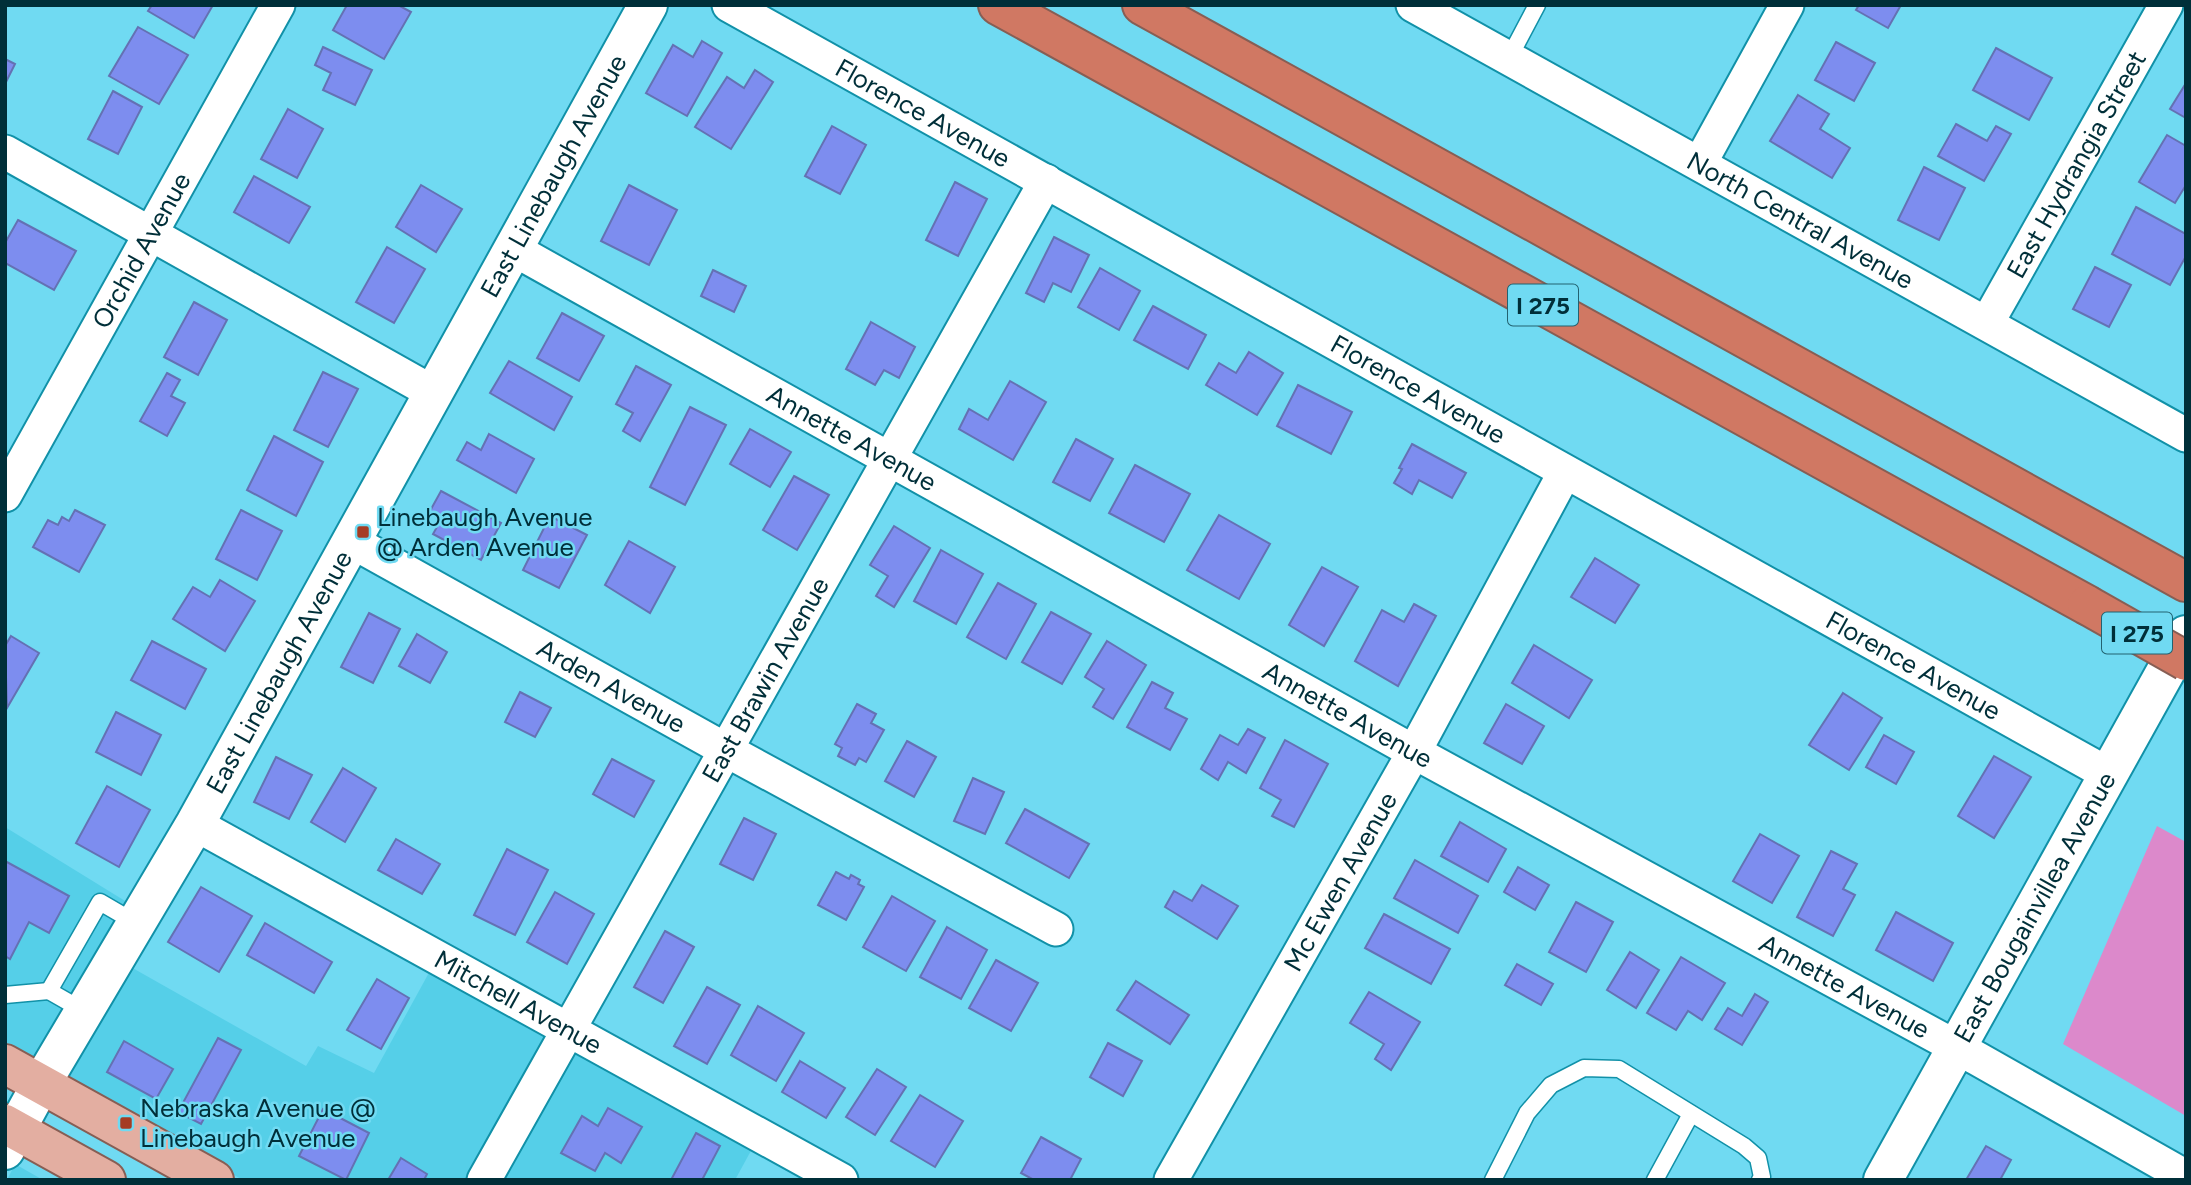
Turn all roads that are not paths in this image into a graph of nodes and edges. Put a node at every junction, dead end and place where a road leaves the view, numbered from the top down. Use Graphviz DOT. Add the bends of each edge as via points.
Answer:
graph roads {
  1 [pos="278,5"];
  2 [pos="648,5"];
  3 [pos="729,5"];
  4 [pos="998,5"];
  5 [pos="1142,5"];
  6 [pos="1413,5"];
  7 [pos="1537,5"];
  8 [pos="1787,5"];
  9 [pos="2166,5"];
  10 [pos="1509,58"];
  11 [pos="5,152"];
  12 [pos="1700,163"];
  13 [pos="1046,181"];
  14 [pos="150,234"];
  15 [pos="513,248"];
  16 [pos="1987,323"];
  17 [pos="432,392"];
  18 [pos="2186,435"];
  19 [pos="888,459"];
  20 [pos="1565,472"];
  21 [pos="5,495"];
  22 [pos="351,541"];
  23 [pos="2186,582"];
  24 [pos="2186,635"];
  25 [pos="2186,661"];
  26 [pos="726,750"];
  27 [pos="1414,752"];
  28 [pos="2108,774"];
  29 [pos="195,824"];
  30 [pos="136,923"];
  31 [pos="1056,929"];
  32 [pos="49,990"];
  33 [pos="5,995"];
  34 [pos="84,1011"];
  35 [pos="570,1029"];
  36 [pos="1957,1048"];
  37 [pos="5,1064"];
  38 [pos="41,1084"];
  39 [pos="1691,1114"];
  40 [pos="9,1135"];
  41 [pos="2186,1177"];
  42 [pos="106,1180"];
  43 [pos="215,1180"];
  44 [pos="484,1180"];
  45 [pos="841,1180"];
  46 [pos="1171,1180"];
  47 [pos="1493,1180"];
  48 [pos="1655,1180"];
  49 [pos="1760,1180"];
  50 [pos="1883,1180"];
  1 -- 14 [label="street, Orchid Avenue"];
  2 -- 15 [label="street, East Linebaugh Avenue"];
  3 -- 13 [label="street, Florence Avenue"];
  4 -- 25 [label="highway, I 275, bridge"];
  5 -- 23 [label="highway, I 275"];
  6 -- 10 [label="street, North Central Avenue"];
  7 -- 10 [label="lane"];
  8 -- 12 [label="street"];
  9 -- 16 [label="street, East Hydrangia Street"];
  10 -- 12 [label="street, North Central Avenue"];
  11 -- 14 [label="street"];
  12 -- 16 [label="street, North Central Avenue"];
  13 -- 19 [label="street, East Brawin Avenue"];
  13 -- 20 [label="street, Florence Avenue"];
  14 -- 17 [label="street"];
  14 -- 21 [label="street, Orchid Avenue"];
  15 -- 17 [label="street, East Linebaugh Avenue"];
  15 -- 19 [label="street, Annette Avenue"];
  16 -- 18 [label="street, North Central Avenue"];
  17 -- 22 [label="street, East Linebaugh Avenue"];
  19 -- 26 [label="street, East Brawin Avenue"];
  19 -- 27 [label="street, Annette Avenue"];
  20 -- 27 [label="street, Mc Ewen Avenue"];
  20 -- 28 [label="street, Florence Avenue"];
  22 -- 26 [label="street, Arden Avenue"];
  22 -- 29 [label="street, East Linebaugh Avenue"];
  24 -- 28 [label="street, East Bougainvillea Avenue"];
  26 -- 31 [label="street, Arden Avenue"];
  26 -- 35 [label="street, East Brawin Avenue"];
  27 -- 36 [label="street, Annette Avenue"];
  27 -- 46 [label="street, Mc Ewen Avenue"];
  28 -- 36 [label="street, East Bougainvillea Avenue"];
  29 -- 30 [label="street, East Linebaugh Avenue"];
  29 -- 35 [label="street, Mitchell Avenue"];
  30 -- 32 [label="lane" via="100,902"];
  30 -- 34 [label="street, East Linebaugh Avenue"];
  32 -- 33 [label="lane"];
  32 -- 34 [label="lane"];
  34 -- 38 [label="street, East Linebaugh Avenue"];
  35 -- 44 [label="street, East Brawin Avenue"];
  35 -- 45 [label="street, Mitchell Avenue"];
  36 -- 41 [label="street, Annette Avenue"];
  36 -- 50 [label="street, East Bougainvillea Avenue"];
  37 -- 38 [label="main road"];
  38 -- 40 [label="street, East Linebaugh Avenue"];
  38 -- 43 [label="main road"];
  39 -- 47 [label="lane" via="1619,1069 1584,1068 1551,1085 1527,1113"];
  39 -- 48 [label="lane"];
  39 -- 49 [label="lane" via="1758,1158"];
  40 -- 42 [label="main road"];
}
